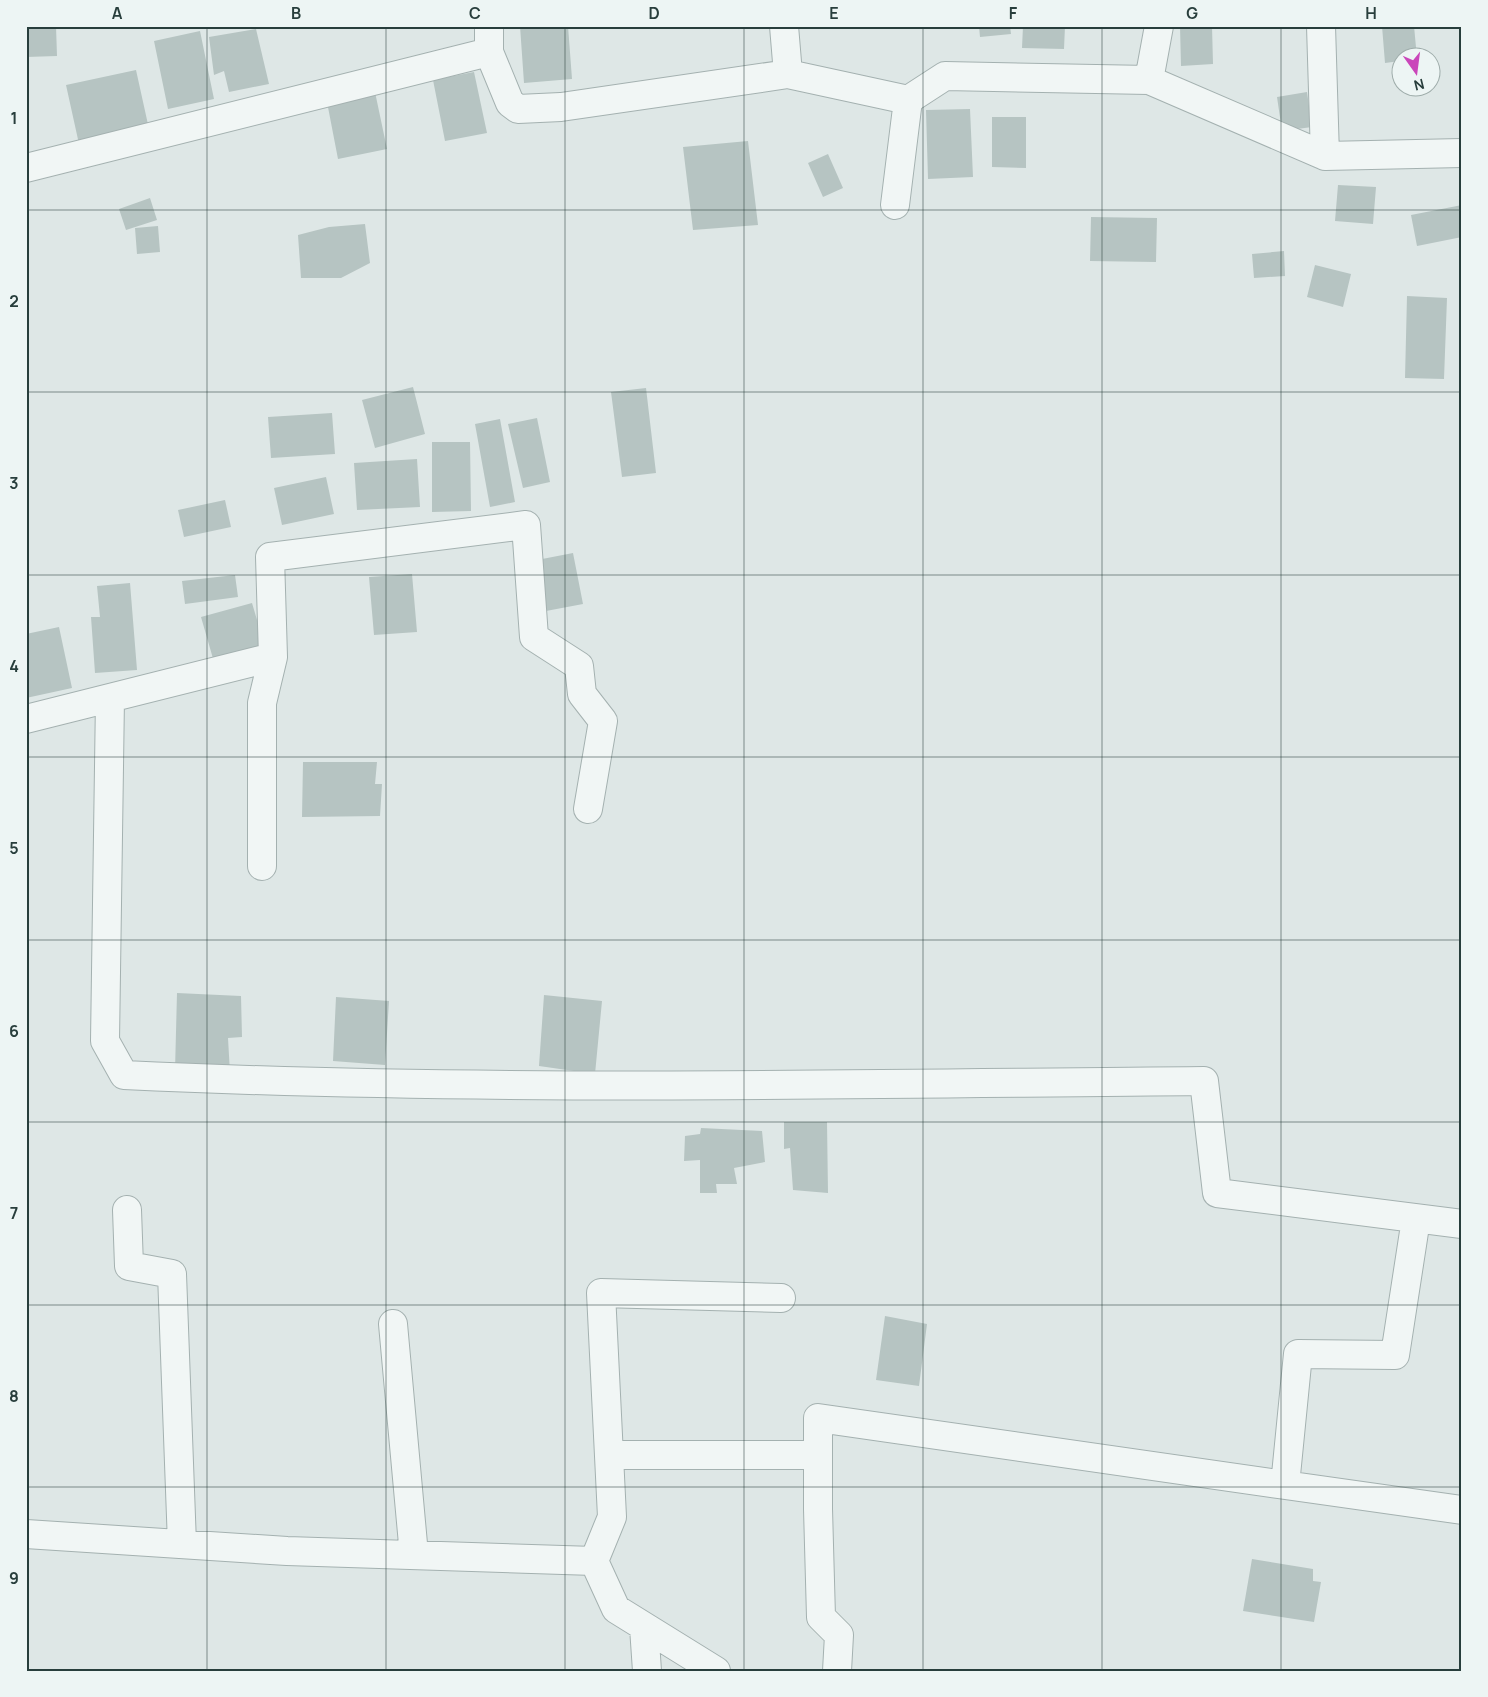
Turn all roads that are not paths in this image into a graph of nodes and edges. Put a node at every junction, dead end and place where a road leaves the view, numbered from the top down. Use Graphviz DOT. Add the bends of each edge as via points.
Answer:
graph roads {
  1 [pos="784,26"];
  2 [pos="1159,26"];
  3 [pos="1321,26"];
  4 [pos="489,39"];
  5 [pos="788,74"];
  6 [pos="1149,80"];
  7 [pos="908,100"];
  8 [pos="1462,153"];
  9 [pos="1325,156"];
  10 [pos="26,168"];
  11 [pos="895,205"];
  12 [pos="273,657"];
  13 [pos="110,698"];
  14 [pos="26,719"];
  15 [pos="588,809"];
  16 [pos="262,866"];
  17 [pos="127,1210"];
  18 [pos="1416,1218"];
  19 [pos="1462,1224"];
  20 [pos="781,1298"];
  21 [pos="393,1324"];
  22 [pos="609,1455"];
  23 [pos="818,1455"];
  24 [pos="1285,1485"];
  25 [pos="1462,1510"];
  26 [pos="26,1534"];
  27 [pos="182,1544"];
  28 [pos="414,1555"];
  29 [pos="594,1560"];
  30 [pos="644,1627"];
  31 [pos="647,1671"];
  32 [pos="716,1671"];
  33 [pos="837,1671"];
  1 -- 5 [label="street"];
  2 -- 6 [label="street"];
  3 -- 9 [label="street"];
  4 -- 5 [label="street" via="510,103 518,109 561,107"];
  4 -- 10 [label="street"];
  5 -- 7 [label="street"];
  6 -- 7 [label="street" via="945,76"];
  6 -- 9 [label="street"];
  7 -- 11 [label="street"];
  8 -- 9 [label="street"];
  12 -- 13 [label="street"];
  12 -- 15 [label="street" via="270,557 526,525 534,637 579,666 582,694 603,721"];
  12 -- 16 [label="street" via="262,702"];
  13 -- 14 [label="street"];
  13 -- 18 [label="street" via="105,1041 124,1075 268,1082 625,1086 1204,1081 1217,1193"];
  17 -- 27 [label="street" via="129,1266 172,1274"];
  18 -- 19 [label="street"];
  18 -- 24 [label="street" via="1395,1355 1298,1354"];
  20 -- 22 [label="street" via="601,1293"];
  21 -- 28 [label="street"];
  22 -- 23 [label="street"];
  22 -- 29 [label="street" via="612,1517"];
  23 -- 24 [label="street" via="818,1418"];
  23 -- 33 [label="street" via="821,1617 839,1635"];
  24 -- 25 [label="street"];
  26 -- 27 [label="street"];
  27 -- 28 [label="street"];
  28 -- 29 [label="street"];
  29 -- 30 [label="street" via="616,1609"];
  30 -- 31 [label="street"];
  30 -- 32 [label="street"];
}
